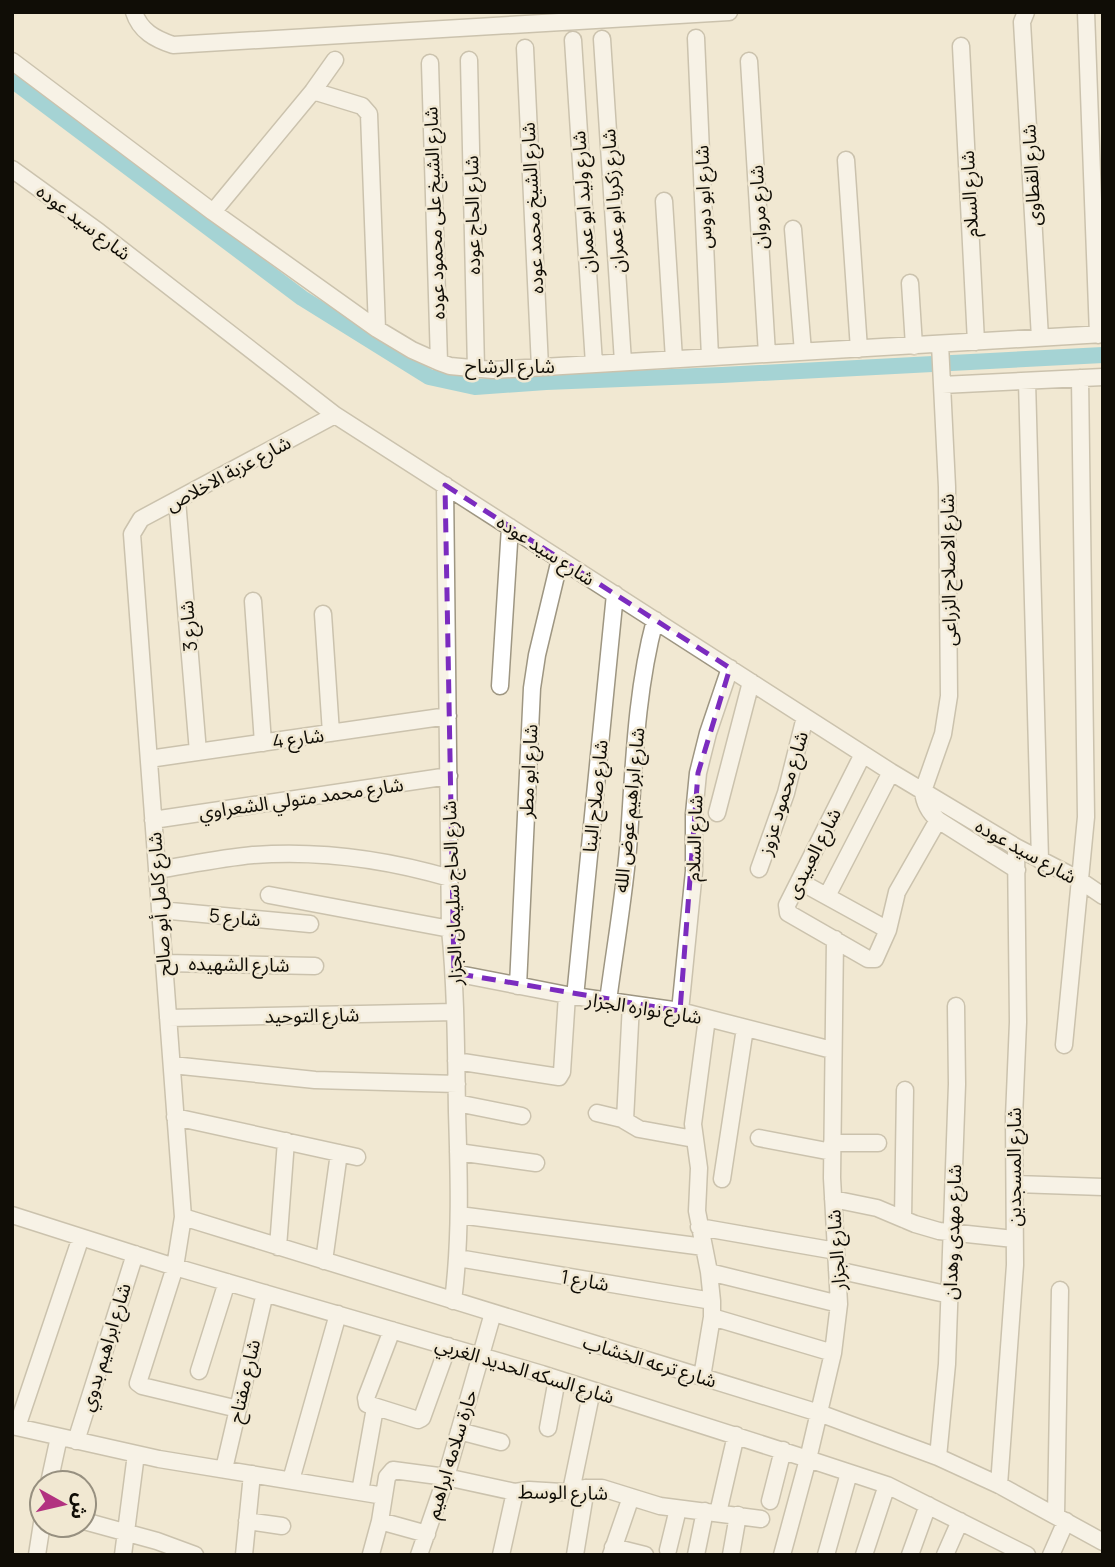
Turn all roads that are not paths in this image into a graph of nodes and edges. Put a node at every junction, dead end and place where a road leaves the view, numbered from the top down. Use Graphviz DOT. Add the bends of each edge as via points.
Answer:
graph roads {
  1 [pos="134,12"];
  2 [pos="729,12"];
  3 [pos="1026,12"];
  4 [pos="1086,12"];
  5 [pos="568,17"];
  6 [pos="475,20"];
  7 [pos="696,38"];
  8 [pos="603,39"];
  9 [pos="573,40"];
  10 [pos="961,46"];
  11 [pos="525,48"];
  12 [pos="335,60"];
  13 [pos="12,61"];
  14 [pos="469,61"];
  15 [pos="749,61"];
  16 [pos="430,64"];
  17 [pos="313,91"];
  18 [pos="846,160"];
  19 [pos="12,169"];
  20 [pos="664,201"];
  21 [pos="213,212"];
  22 [pos="793,229"];
  23 [pos="910,283"];
  24 [pos="377,329"];
  25 [pos="1100,335"];
  26 [pos="1040,338"];
  27 [pos="976,342"];
  28 [pos="940,344"];
  29 [pos="914,346"];
  30 [pos="859,349"];
  31 [pos="803,352"];
  32 [pos="766,354"];
  33 [pos="710,357"];
  34 [pos="674,359"];
  35 [pos="439,362"];
  36 [pos="623,362"];
  37 [pos="594,364"];
  38 [pos="540,367"];
  39 [pos="476,369"];
  40 [pos="1103,377"];
  41 [pos="1080,378"];
  42 [pos="1027,381"];
  43 [pos="942,385"];
  44 [pos="335,415"];
  45 [pos="445,485"];
  46 [pos="177,500"];
  47 [pos="510,527"];
  48 [pos="132,540"];
  49 [pos="560,559"];
  50 [pos="615,594"];
  51 [pos="253,601"];
  52 [pos="323,614"];
  53 [pos="655,620"];
  54 [pos="730,668"];
  55 [pos="751,682"];
  56 [pos="499,686"];
  57 [pos="448,716"];
  58 [pos="805,717"];
  59 [pos="331,733"];
  60 [pos="263,743"];
  61 [pos="198,752"];
  62 [pos="863,754"];
  63 [pos="149,760"];
  64 [pos="891,772"];
  65 [pos="449,776"];
  66 [pos="923,791"];
  67 [pos="717,813"];
  68 [pos="153,820"];
  69 [pos="939,820"];
  70 [pos="1016,847"];
  71 [pos="1040,860"];
  72 [pos="760,869"];
  73 [pos="157,870"];
  74 [pos="1017,870"];
  75 [pos="450,878"];
  76 [pos="1078,879"];
  77 [pos="799,881"];
  78 [pos="269,895"];
  79 [pos="827,896"];
  80 [pos="1103,896"];
  81 [pos="160,910"];
  82 [pos="310,924"];
  83 [pos="450,929"];
  84 [pos="888,930"];
  85 [pos="835,939"];
  86 [pos="164,963"];
  87 [pos="315,965"];
  88 [pos="454,973"];
  89 [pos="518,986"];
  90 [pos="571,996"];
  91 [pos="608,1001"];
  92 [pos="631,1004"];
  93 [pos="956,1006"];
  94 [pos="680,1011"];
  95 [pos="455,1012"];
  96 [pos="168,1018"];
  97 [pos="707,1018"];
  98 [pos="745,1028"];
  99 [pos="1064,1045"];
  100 [pos="832,1050"];
  101 [pos="456,1061"];
  102 [pos="172,1065"];
  103 [pos="457,1084"];
  104 [pos="905,1090"];
  105 [pos="457,1103"];
  106 [pos="597,1113"];
  107 [pos="175,1116"];
  108 [pos="522,1116"];
  109 [pos="625,1120"];
  110 [pos="759,1138"];
  111 [pos="694,1139"];
  112 [pos="286,1141"];
  113 [pos="878,1143"];
  114 [pos="832,1147"];
  115 [pos="458,1152"];
  116 [pos="339,1153"];
  117 [pos="357,1157"];
  118 [pos="536,1163"];
  119 [pos="722,1179"];
  120 [pos="1016,1184"];
  121 [pos="1103,1187"];
  122 [pos="833,1199"];
  123 [pos="12,1215"];
  124 [pos="459,1215"];
  125 [pos="183,1217"];
  126 [pos="903,1219"];
  127 [pos="699,1227"];
  128 [pos="952,1233"];
  129 [pos="81,1237"];
  130 [pos="1014,1239"];
  131 [pos="278,1247"];
  132 [pos="704,1247"];
  133 [pos="836,1251"];
  134 [pos="135,1254"];
  135 [pos="458,1258"];
  136 [pos="324,1261"];
  137 [pos="175,1267"];
  138 [pos="837,1270"];
  139 [pos="709,1272"];
  140 [pos="228,1282"];
  141 [pos="1060,1290"];
  142 [pos="265,1293"];
  143 [pos="950,1295"];
  144 [pos="453,1301"];
  145 [pos="839,1304"];
  146 [pos="712,1309"];
  147 [pos="493,1313"];
  148 [pos="338,1314"];
  149 [pos="392,1330"];
  150 [pos="448,1346"];
  151 [pos="833,1353"];
  152 [pos="480,1356"];
  153 [pos="199,1371"];
  154 [pos="702,1377"];
  155 [pos="557,1379"];
  156 [pos="592,1390"];
  157 [pos="375,1408"];
  158 [pos="238,1409"];
  159 [pos="819,1413"];
  160 [pos="15,1426"];
  161 [pos="548,1428"];
  162 [pos="459,1431"];
  163 [pos="736,1435"];
  164 [pos="59,1437"];
  165 [pos="76,1441"];
  166 [pos="501,1443"];
  167 [pos="783,1450"];
  168 [pos="136,1454"];
  169 [pos="938,1457"];
  170 [pos="808,1459"];
  171 [pos="52,1469"];
  172 [pos="224,1469"];
  173 [pos="849,1472"];
  174 [pos="252,1474"];
  175 [pos="446,1478"];
  176 [pos="290,1480"];
  177 [pos="887,1485"];
  178 [pos="999,1485"];
  179 [pos="579,1490"];
  180 [pos="360,1492"];
  181 [pos="514,1492"];
  182 [pos="384,1496"];
  183 [pos="631,1497"];
  184 [pos="770,1501"];
  185 [pos="928,1504"];
  186 [pos="678,1509"];
  187 [pos="712,1512"];
  188 [pos="738,1515"];
  189 [pos="761,1518"];
  190 [pos="1061,1518"];
  191 [pos="247,1521"];
  192 [pos="380,1521"];
  193 [pos="960,1521"];
  194 [pos="98,1525"];
  195 [pos="282,1526"];
  196 [pos="127,1533"];
  197 [pos="427,1534"];
  198 [pos="1103,1542"];
  199 [pos="993,1547"];
  200 [pos="668,1550"];
  201 [pos="612,1551"];
  202 [pos="192,1554"];
  203 [pos="371,1554"];
  204 [pos="124,1555"];
  205 [pos="244,1555"];
  206 [pos="419,1555"];
  207 [pos="501,1555"];
  208 [pos="575,1555"];
  209 [pos="645,1555"];
  210 [pos="696,1555"];
  211 [pos="731,1555"];
  212 [pos="782,1555"];
  213 [pos="826,1555"];
  214 [pos="864,1555"];
  215 [pos="910,1555"];
  216 [pos="945,1555"];
  217 [pos="1027,1555"];
  218 [pos="1051,1555"];
  1 -- 6 [label="street" via="145,31 173,45"];
  2 -- 5 [label="street"];
  3 -- 26 [label="street, شارع القطاوى" via="1022,22"];
  4 -- 25 [label="street"];
  5 -- 6 [label="street"];
  7 -- 33 [label="street, شارع ابو دوس"];
  8 -- 36 [label="street, شارع زكريا ابو عمران"];
  9 -- 37 [label="street, شارع وليد ابو عمران"];
  10 -- 27 [label="street, شارع السلام"];
  11 -- 38 [label="street, شارع الشيخ محمد عوده"];
  12 -- 17 [label="street"];
  13 -- 21 [label="street, شارع الرشاح"];
  14 -- 39 [label="street, شارع الحاج عوده"];
  15 -- 32 [label="street, شارع مروان"];
  16 -- 35 [label="street, شارع الشيخ على محمود عوده"];
  17 -- 21 [label="street"];
  17 -- 24 [label="street" via="362,106 369,114"];
  18 -- 30 [label="street"];
  19 -- 44 [label="street, شارع سيد عوده"];
  20 -- 34 [label="street"];
  21 -- 24 [label="street, شارع الرشاح"];
  22 -- 31 [label="street"];
  23 -- 29 [label="street"];
  24 -- 35 [label="street, شارع الرشاح"];
  25 -- 26 [label="street, شارع الرشاح"];
  26 -- 27 [label="street, شارع الرشاح"];
  27 -- 28 [label="street, شارع الرشاح"];
  28 -- 29 [label="street, شارع الرشاح"];
  28 -- 43 [label="street, شارع الاصلاح الزراعى"];
  29 -- 30 [label="street, شارع الرشاح"];
  30 -- 31 [label="street, شارع الرشاح"];
  31 -- 32 [label="street, شارع الرشاح"];
  32 -- 33 [label="street, شارع الرشاح"];
  33 -- 34 [label="street, شارع الرشاح"];
  34 -- 36 [label="street, شارع الرشاح"];
  35 -- 39 [label="street, شارع الرشاح"];
  36 -- 37 [label="street, شارع الرشاح"];
  37 -- 38 [label="street, شارع الرشاح"];
  38 -- 39 [label="street, شارع الرشاح"];
  40 -- 41 [label="street"];
  41 -- 42 [label="street"];
  41 -- 76 [label="street" via="1086,817"];
  42 -- 43 [label="street"];
  42 -- 71 [label="street"];
  43 -- 66 [label="street, شارع الاصلاح الزراعى" via="949,696 941,743"];
  44 -- 45 [label="street, شارع سيد عوده"];
  44 -- 46 [label="street, شارع عزبة الاخلاص"];
  45 -- 47 [label="street, شارع سيد عوده"];
  45 -- 57 [label="street, شارع الحاج سليمان الجزار"];
  46 -- 48 [label="street, شارع عزبة الاخلاص" via="137,523"];
  46 -- 61 [label="street, شارع 3"];
  47 -- 49 [label="street, شارع سيد عوده"];
  47 -- 56 [label="street"];
  48 -- 63 [label="street, شارع كامل أبو صالح"];
  49 -- 50 [label="street, شارع سيد عوده"];
  49 -- 89 [label="street, شارع ابو مطر" via="532,688"];
  50 -- 53 [label="street, شارع سيد عوده"];
  50 -- 90 [label="street, شارع صلاح البنا"];
  51 -- 60 [label="street"];
  52 -- 59 [label="street"];
  53 -- 54 [label="street, شارع سيد عوده"];
  53 -- 91 [label="street, شارع ابراهيم عوض الله" via="643,676"];
  54 -- 55 [label="street, شارع سيد عوده"];
  54 -- 94 [label="street, شارع السلام" via="698,773"];
  55 -- 58 [label="street, شارع سيد عوده"];
  55 -- 67 [label="street"];
  57 -- 59 [label="street, شارع 4"];
  57 -- 65 [label="street, شارع الحاج سليمان الجزار"];
  58 -- 62 [label="street, شارع سيد عوده"];
  58 -- 72 [label="street, شارع محمود عزوز"];
  59 -- 60 [label="street, شارع 4"];
  60 -- 61 [label="street, شارع 4"];
  61 -- 63 [label="street, شارع 4"];
  62 -- 64 [label="street, شارع سيد عوده"];
  62 -- 77 [label="street, شارع العبيدى"];
  63 -- 68 [label="street, شارع كامل أبو صالح"];
  64 -- 66 [label="street, شارع سيد عوده"];
  64 -- 79 [label="street"];
  65 -- 68 [label="street, شارع محمد متولي الشعراوي"];
  65 -- 75 [label="street, شارع الحاج سليمان الجزار"];
  66 -- 69 [label="street" via="926,804"];
  66 -- 70 [label="street, شارع سيد عوده"];
  68 -- 73 [label="street, شارع كامل أبو صالح"];
  69 -- 74 [label="street"];
  69 -- 84 [label="street, شارع العبيدى" via="899,886"];
  70 -- 71 [label="street, شارع سيد عوده"];
  70 -- 74 [label="street, شارع المسجدين"];
  71 -- 76 [label="street, شارع سيد عوده"];
  73 -- 75 [label="street" via="251,855 302,853 353,856"];
  73 -- 81 [label="street, شارع كامل أبو صالح"];
  74 -- 120 [label="street, شارع المسجدين"];
  75 -- 83 [label="street, شارع الحاج سليمان الجزار"];
  76 -- 80 [label="street, شارع سيد عوده"];
  76 -- 99 [label="street"];
  77 -- 79 [label="street"];
  77 -- 85 [label="street, شارع العبيدى" via="787,911"];
  78 -- 83 [label="street"];
  79 -- 84 [label="street"];
  81 -- 82 [label="street, شارع 5"];
  81 -- 86 [label="street, شارع كامل أبو صالح"];
  83 -- 88 [label="street, شارع الحاج سليمان الجزار"];
  84 -- 85 [label="street, شارع العبيدى" via="873,960"];
  85 -- 100 [label="street, شارع الجزار"];
  86 -- 87 [label="street, شارع الشهيده"];
  86 -- 96 [label="street, شارع كامل أبو صالح"];
  88 -- 89 [label="street, شارع نواره الجزار"];
  88 -- 95 [label="street, شارع الحاج سليمان الجزار"];
  89 -- 90 [label="street, شارع نواره الجزار"];
  90 -- 91 [label="street, شارع نواره الجزار"];
  90 -- 101 [label="street, شارع صلاح البنا" via="559,1077"];
  91 -- 92 [label="street, شارع نواره الجزار"];
  92 -- 94 [label="street, شارع نواره الجزار"];
  92 -- 109 [label="street"];
  93 -- 128 [label="street, شارع مهدى وهدان"];
  94 -- 97 [label="street, شارع نواره الجزار"];
  95 -- 96 [label="street, شارع التوحيد"];
  95 -- 101 [label="street, شارع الحاج سليمان الجزار"];
  96 -- 102 [label="street, شارع كامل أبو صالح"];
  97 -- 98 [label="street, شارع نواره الجزار"];
  97 -- 111 [label="street"];
  98 -- 100 [label="street, شارع نواره الجزار"];
  98 -- 119 [label="street"];
  100 -- 114 [label="street, شارع الجزار"];
  101 -- 103 [label="street, شارع الحاج سليمان الجزار"];
  102 -- 103 [label="street" via="315,1080"];
  102 -- 107 [label="street, شارع كامل أبو صالح"];
  103 -- 105 [label="street, شارع الحاج سليمان الجزار"];
  104 -- 126 [label="street"];
  105 -- 108 [label="street"];
  105 -- 115 [label="street, شارع الحاج سليمان الجزار"];
  106 -- 109 [label="street"];
  107 -- 112 [label="street"];
  107 -- 125 [label="street, شارع كامل أبو صالح"];
  109 -- 111 [label="street" via="639,1129"];
  110 -- 114 [label="street"];
  111 -- 127 [label="street"];
  112 -- 116 [label="street"];
  112 -- 131 [label="street"];
  113 -- 114 [label="street"];
  114 -- 122 [label="street, شارع الجزار"];
  115 -- 118 [label="street"];
  115 -- 124 [label="street, شارع الحاج سليمان الجزار"];
  116 -- 117 [label="street"];
  116 -- 136 [label="street"];
  120 -- 121 [label="street"];
  120 -- 130 [label="street, شارع المسجدين"];
  122 -- 126 [label="street"];
  122 -- 133 [label="street, شارع الجزار"];
  123 -- 129 [label="street, شارع السكه الحديد الغربي"];
  124 -- 132 [label="street"];
  124 -- 135 [label="street, شارع الحاج سليمان الجزار"];
  125 -- 131 [label="street, شارع ترعه الخشاب"];
  125 -- 137 [label="street, شارع كامل أبو صالح"];
  126 -- 128 [label="street"];
  127 -- 132 [label="street"];
  127 -- 133 [label="street"];
  128 -- 130 [label="street"];
  128 -- 143 [label="street, شارع مهدى وهدان"];
  129 -- 134 [label="street, شارع السكه الحديد الغربي"];
  129 -- 160 [label="street"];
  130 -- 178 [label="street, شارع المسجدين"];
  131 -- 136 [label="street, شارع ترعه الخشاب"];
  132 -- 139 [label="street"];
  133 -- 138 [label="street, شارع الجزار"];
  134 -- 137 [label="street, شارع السكه الحديد الغربي"];
  134 -- 165 [label="street, شارع ابراهيم بدوي"];
  135 -- 144 [label="street, شارع الحاج سليمان الجزار"];
  135 -- 146 [label="street, شارع 1"];
  136 -- 144 [label="street, شارع ترعه الخشاب"];
  137 -- 140 [label="street, شارع السكه الحديد الغربي"];
  137 -- 158 [label="street, شارع كامل أبو صالح" via="138,1383"];
  138 -- 143 [label="street"];
  138 -- 145 [label="street, شارع الجزار"];
  139 -- 145 [label="street"];
  139 -- 146 [label="street"];
  140 -- 142 [label="street, شارع السكه الحديد الغربي"];
  140 -- 153 [label="street"];
  141 -- 190 [label="street"];
  142 -- 148 [label="street, شارع السكه الحديد الغربي"];
  142 -- 158 [label="street, شارع مفتاح"];
  143 -- 169 [label="street, شارع مهدى وهدان"];
  144 -- 147 [label="street, شارع ترعه الخشاب"];
  145 -- 151 [label="street, شارع الجزار"];
  146 -- 151 [label="street, شارع 1"];
  146 -- 154 [label="street"];
  147 -- 152 [label="street, حارة سلامه ابراهيم"];
  147 -- 154 [label="street, شارع ترعه الخشاب"];
  148 -- 149 [label="street, شارع السكه الحديد الغربي"];
  148 -- 176 [label="street"];
  149 -- 150 [label="street, شارع السكه الحديد الغربي"];
  149 -- 157 [label="street" via="366,1398"];
  150 -- 152 [label="street, شارع السكه الحديد الغربي"];
  150 -- 157 [label="street" via="422,1418"];
  151 -- 159 [label="street, شارع الجزار"];
  152 -- 155 [label="street, شارع السكه الحديد الغربي"];
  152 -- 162 [label="street, حارة سلامه ابراهيم"];
  154 -- 159 [label="street, شارع ترعه الخشاب"];
  155 -- 156 [label="street, شارع السكه الحديد الغربي"];
  155 -- 161 [label="street"];
  156 -- 163 [label="street, شارع السكه الحديد الغربي"];
  156 -- 179 [label="street"];
  157 -- 180 [label="street"];
  158 -- 172 [label="street, شارع مفتاح"];
  159 -- 169 [label="street, شارع ترعه الخشاب"];
  159 -- 170 [label="street, شارع الجزار"];
  160 -- 164 [label="street"];
  162 -- 166 [label="street"];
  162 -- 175 [label="street, حارة سلامه ابراهيم"];
  163 -- 167 [label="street, شارع السكه الحديد الغربي"];
  163 -- 187 [label="street"];
  164 -- 165 [label="street"];
  164 -- 171 [label="street"];
  165 -- 168 [label="street"];
  167 -- 170 [label="street, شارع السكه الحديد الغربي"];
  167 -- 184 [label="street"];
  168 -- 172 [label="street"];
  168 -- 196 [label="street"];
  169 -- 178 [label="street, شارع ترعه الخشاب"];
  170 -- 173 [label="street, شارع السكه الحديد الغربي"];
  170 -- 212 [label="street, شارع الجزار"];
  172 -- 174 [label="street"];
  173 -- 177 [label="street, شارع السكه الحديد الغربي"];
  173 -- 213 [label="street"];
  174 -- 176 [label="street"];
  174 -- 191 [label="street"];
  175 -- 181 [label="street, شارع الوسط"];
  175 -- 182 [label="street, شارع الوسط" via="393,1470"];
  175 -- 197 [label="street, حارة سلامه ابراهيم"];
  176 -- 180 [label="street"];
  177 -- 185 [label="street, شارع السكه الحديد الغربي"];
  177 -- 214 [label="street"];
  178 -- 190 [label="street, شارع ترعه الخشاب"];
  179 -- 181 [label="street, شارع الوسط"];
  179 -- 183 [label="street, شارع الوسط" via="602,1488"];
  179 -- 208 [label="street"];
  180 -- 182 [label="street"];
  181 -- 207 [label="street"];
  182 -- 192 [label="street, شارع الوسط"];
  183 -- 186 [label="street, شارع الوسط"];
  183 -- 201 [label="street"];
  185 -- 193 [label="street, شارع السكه الحديد الغربي"];
  185 -- 215 [label="street"];
  186 -- 187 [label="street, شارع الوسط"];
  186 -- 200 [label="street"];
  187 -- 188 [label="street, شارع الوسط"];
  187 -- 210 [label="street"];
  188 -- 189 [label="street, شارع الوسط"];
  188 -- 211 [label="street"];
  190 -- 198 [label="street, شارع ترعه الخشاب"];
  190 -- 218 [label="street"];
  191 -- 195 [label="street"];
  191 -- 205 [label="street"];
  192 -- 197 [label="street"];
  192 -- 203 [label="street, شارع الوسط"];
  193 -- 199 [label="street, شارع السكه الحديد الغربي"];
  193 -- 216 [label="street"];
  194 -- 196 [label="street"];
  196 -- 202 [label="street"];
  196 -- 204 [label="street"];
  197 -- 206 [label="street, حارة سلامه ابراهيم"];
  199 -- 217 [label="street, شارع السكه الحديد الغربي"];
  201 -- 209 [label="street"];
}
